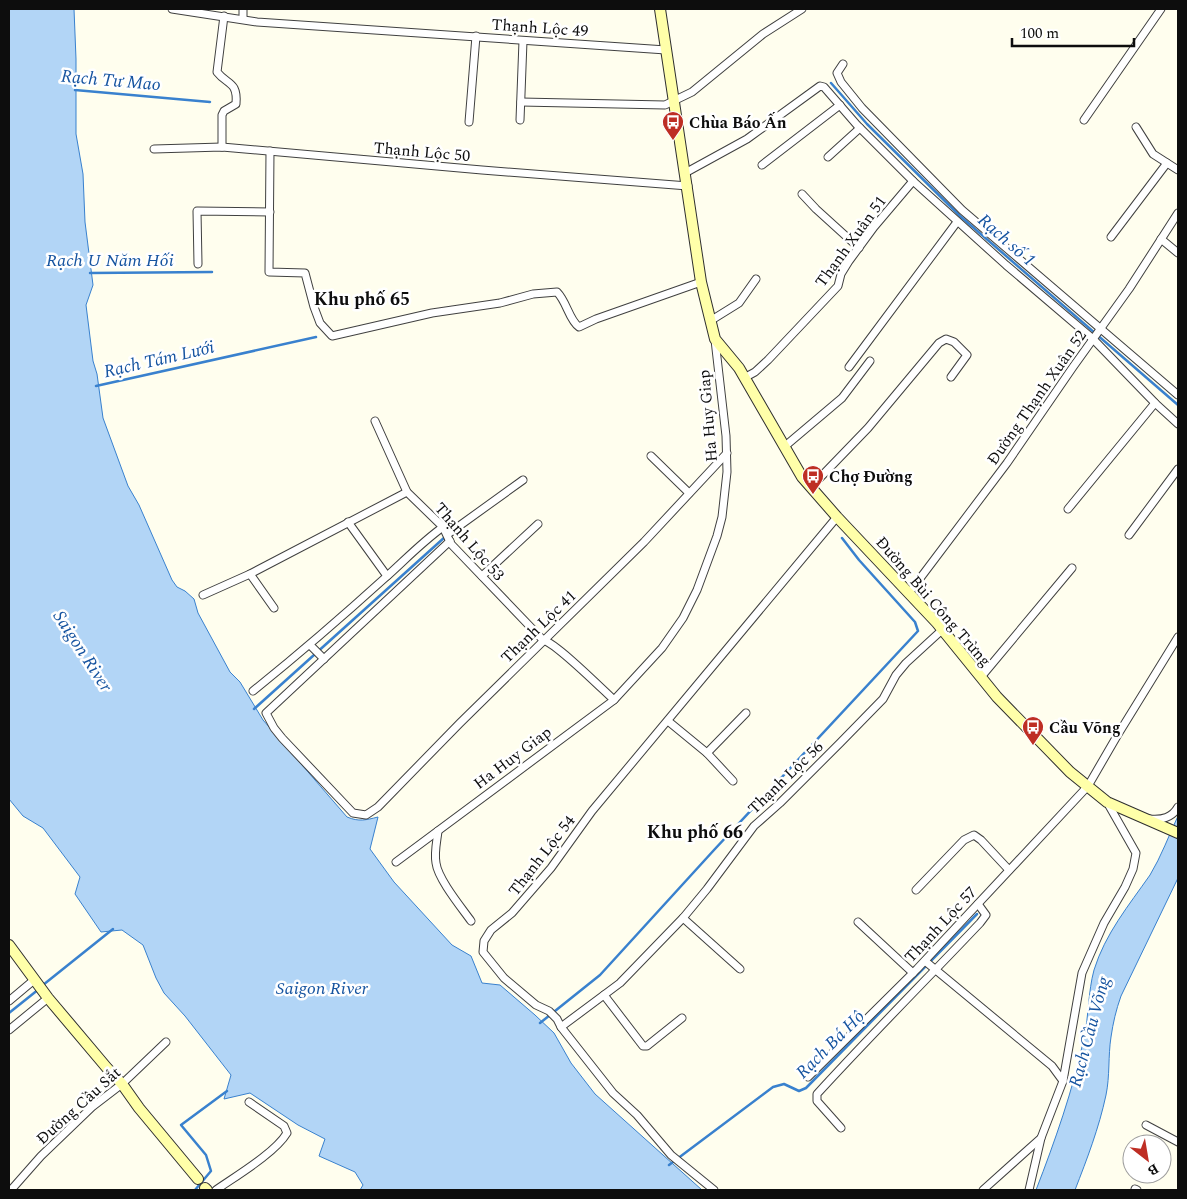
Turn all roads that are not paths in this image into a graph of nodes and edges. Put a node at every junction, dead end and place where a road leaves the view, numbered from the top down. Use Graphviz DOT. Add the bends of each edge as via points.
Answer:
graph roads {
  1 [pos="172,9"];
  2 [pos="243,9"];
  3 [pos="660,9"];
  4 [pos="802,9"];
  5 [pos="1161,9"];
  6 [pos="224,16"];
  7 [pos="242,20"];
  8 [pos="476,36"];
  9 [pos="523,40"];
  10 [pos="666,50"];
  11 [pos="843,64"];
  12 [pos="521,102"];
  13 [pos="673,102"];
  14 [pos="840,105"];
  15 [pos="520,120"];
  16 [pos="1084,120"];
  17 [pos="469,122"];
  18 [pos="1136,127"];
  19 [pos="860,128"];
  20 [pos="222,147"];
  21 [pos="154,149"];
  22 [pos="270,152"];
  23 [pos="828,157"];
  24 [pos="1167,163"];
  25 [pos="762,165"];
  26 [pos="1178,170"];
  27 [pos="686,173"];
  28 [pos="913,181"];
  29 [pos="688,186"];
  30 [pos="802,194"];
  31 [pos="270,212"];
  32 [pos="1178,213"];
  33 [pos="957,222"];
  34 [pos="1111,237"];
  35 [pos="1161,239"];
  36 [pos="859,248"];
  37 [pos="1178,253"];
  38 [pos="198,264"];
  39 [pos="756,279"];
  40 [pos="701,282"];
  41 [pos="710,321"];
  42 [pos="1100,329"];
  43 [pos="715,339"];
  44 [pos="1094,339"];
  45 [pos="870,361"];
  46 [pos="849,367"];
  47 [pos="951,377"];
  48 [pos="744,378"];
  49 [pos="1178,395"];
  50 [pos="1155,402"];
  51 [pos="375,421"];
  52 [pos="1178,424"];
  53 [pos="784,447"];
  54 [pos="727,453"];
  55 [pos="651,456"];
  56 [pos="1178,469"];
  57 [pos="523,480"];
  58 [pos="811,487"];
  59 [pos="407,492"];
  60 [pos="689,493"];
  61 [pos="1068,509"];
  62 [pos="837,517"];
  63 [pos="348,522"];
  64 [pos="538,524"];
  65 [pos="443,527"];
  66 [pos="1129,535"];
  67 [pos="449,537"];
  68 [pos="1072,568"];
  69 [pos="250,574"];
  70 [pos="387,576"];
  71 [pos="482,576"];
  72 [pos="909,593"];
  73 [pos="203,595"];
  74 [pos="274,608"];
  75 [pos="942,630"];
  76 [pos="1178,637"];
  77 [pos="545,641"];
  78 [pos="311,645"];
  79 [pos="323,658"];
  80 [pos="981,677"];
  81 [pos="253,690"];
  82 [pos="614,700"];
  83 [pos="746,712"];
  84 [pos="668,721"];
  85 [pos="707,754"];
  86 [pos="733,781"];
  87 [pos="1088,786"];
  88 [pos="1107,802"];
  89 [pos="1178,807"];
  90 [pos="1145,818"];
  91 [pos="438,831"];
  92 [pos="1178,833"];
  93 [pos="396,862"];
  94 [pos="1009,870"];
  95 [pos="916,890"];
  96 [pos="978,904"];
  97 [pos="683,918"];
  98 [pos="471,921"];
  99 [pos="858,922"];
  100 [pos="9,945"];
  101 [pos="925,961"];
  102 [pos="934,968"];
  103 [pos="740,970"];
  104 [pos="913,973"];
  105 [pos="35,982"];
  106 [pos="46,995"];
  107 [pos="604,995"];
  108 [pos="9,1001"];
  109 [pos="682,1018"];
  110 [pos="561,1027"];
  111 [pos="9,1030"];
  112 [pos="166,1042"];
  113 [pos="808,1078"];
  114 [pos="1063,1081"];
  115 [pos="122,1084"];
  116 [pos="249,1102"];
  117 [pos="1146,1125"];
  118 [pos="841,1128"];
  119 [pos="1041,1138"];
  120 [pos="1178,1142"];
  121 [pos="198,1179"];
  122 [pos="206,1189"];
  123 [pos="11,1190"];
  124 [pos="216,1190"];
  125 [pos="714,1190"];
  126 [pos="983,1190"];
  127 [pos="1029,1190"];
  1 -- 6 [label="street, Thạnh Lộc 49"];
  2 -- 7 [label="street"];
  3 -- 10 [label="street, Ha Huy Giap"];
  4 -- 13 [label="street" via="763,34 692,92"];
  5 -- 16 [label="street"];
  6 -- 7 [label="street, Thạnh Lộc 49"];
  6 -- 20 [label="street" via="217,72 234,88 236,104 222,115"];
  7 -- 8 [label="street, Thạnh Lộc 49"];
  8 -- 9 [label="street, Thạnh Lộc 49"];
  8 -- 17 [label="street"];
  9 -- 10 [label="street, Thạnh Lộc 49"];
  9 -- 12 [label="street"];
  10 -- 13 [label="street, Ha Huy Giap"];
  11 -- 42 [label="street" via="838,77 862,108 962,210"];
  12 -- 13 [label="street" via="665,105"];
  12 -- 15 [label="street"];
  13 -- 27 [label="street, Ha Huy Giap"];
  14 -- 19 [label="street"];
  14 -- 25 [label="street"];
  14 -- 27 [label="street" via="826,88 820,86 753,135"];
  18 -- 24 [label="street" via="1153,154"];
  19 -- 23 [label="street"];
  19 -- 28 [label="street"];
  20 -- 21 [label="street, Thạnh Lộc 50"];
  20 -- 22 [label="street, Thạnh Lộc 50"];
  22 -- 29 [label="street, Thạnh Lộc 50"];
  22 -- 31 [label="street"];
  24 -- 26 [label="street"];
  24 -- 34 [label="street"];
  27 -- 29 [label="street, Ha Huy Giap"];
  28 -- 33 [label="street"];
  28 -- 36 [label="street, Thạnh Xuân 51"];
  29 -- 40 [label="street, Ha Huy Giap"];
  30 -- 36 [label="street"];
  31 -- 38 [label="street" via="197,211"];
  31 -- 40 [label="street" via="269,272 305,273 320,323 332,336 432,313 557,292 564,299 574,324 579,327"];
  32 -- 35 [label="street, Đường Thạnh Xuân 52"];
  33 -- 44 [label="street"];
  33 -- 46 [label="street"];
  35 -- 37 [label="street"];
  35 -- 42 [label="street, Đường Thạnh Xuân 52"];
  36 -- 48 [label="street, Thạnh Xuân 51" via="841,274 838,286 768,360"];
  39 -- 41 [label="street" via="739,302"];
  40 -- 41 [label="street, Ha Huy Giap"];
  41 -- 43 [label="street, Ha Huy Giap"];
  42 -- 44 [label="street, Đường Thạnh Xuân 52"];
  42 -- 49 [label="street"];
  43 -- 48 [label="street, Đường Bùi Công Trừng"];
  43 -- 54 [label="street, Ha Huy Giap"];
  44 -- 50 [label="street"];
  44 -- 72 [label="street, Đường Thạnh Xuân 52" via="1007,463"];
  45 -- 53 [label="street" via="842,398"];
  47 -- 58 [label="street" via="968,355 946,339"];
  48 -- 53 [label="street, Đường Bùi Công Trừng"];
  50 -- 52 [label="street"];
  50 -- 61 [label="street"];
  51 -- 59 [label="street, Thạnh Lộc 53"];
  53 -- 58 [label="street, Đường Bùi Công Trừng"];
  54 -- 60 [label="street, Thạnh Lộc 41"];
  54 -- 82 [label="street, Ha Huy Giap" via="722,517 697,590 662,648"];
  55 -- 60 [label="street"];
  56 -- 66 [label="street"];
  57 -- 67 [label="street"];
  58 -- 62 [label="street, Đường Bùi Công Trừng"];
  59 -- 63 [label="street"];
  59 -- 65 [label="street, Thạnh Lộc 53"];
  60 -- 77 [label="street, Thạnh Lộc 41"];
  62 -- 72 [label="street, Đường Bùi Công Trừng"];
  62 -- 84 [label="street, Thạnh Lộc 54"];
  63 -- 69 [label="street"];
  63 -- 70 [label="street"];
  64 -- 71 [label="street"];
  65 -- 67 [label="street, Thạnh Lộc 53"];
  65 -- 70 [label="street"];
  67 -- 71 [label="street, Thạnh Lộc 53" via="451,544"];
  67 -- 79 [label="street"];
  68 -- 80 [label="street"];
  69 -- 73 [label="street"];
  69 -- 74 [label="street"];
  70 -- 78 [label="street"];
  71 -- 77 [label="street, Thạnh Lộc 53"];
  72 -- 75 [label="street, Đường Bùi Công Trừng"];
  75 -- 80 [label="street, Đường Bùi Công Trừng"];
  75 -- 97 [label="street, Thạnh Lộc 56" via="906,663 883,698 840,743 754,826"];
  76 -- 87 [label="street, Thạnh Lộc 57"];
  77 -- 79 [label="street, Thạnh Lộc 41" via="378,807 366,815 353,813 282,738 266,713"];
  77 -- 82 [label="street, Thạnh Lộc 53"];
  78 -- 79 [label="street"];
  78 -- 81 [label="street"];
  80 -- 87 [label="street, Đường Bùi Công Trừng" via="1070,772"];
  82 -- 91 [label="street, Ha Huy Giap"];
  83 -- 85 [label="street"];
  84 -- 85 [label="street"];
  84 -- 110 [label="street, Thạnh Lộc 54" via="592,812 551,868 484,941 483,952 504,978 536,1005 549,1011"];
  85 -- 86 [label="street"];
  87 -- 88 [label="street, Đường Bùi Công Trừng"];
  87 -- 94 [label="street, Thạnh Lộc 57"];
  88 -- 90 [label="street, Đường Bùi Công Trừng"];
  88 -- 114 [label="street" via="1136,853 1133,870 1082,973"];
  89 -- 90 [label="street" via="1161,820"];
  90 -- 92 [label="street, Đường Bùi Công Trừng"];
  91 -- 93 [label="street, Ha Huy Giap"];
  91 -- 98 [label="street" via="435,853 440,875"];
  94 -- 95 [label="street" via="974,835 964,840"];
  94 -- 96 [label="street, Thạnh Lộc 57"];
  96 -- 101 [label="street, Thạnh Lộc 57"];
  96 -- 102 [label="street" via="986,915 980,924"];
  97 -- 103 [label="street"];
  97 -- 107 [label="street, Thạnh Lộc 56" via="620,983"];
  99 -- 104 [label="street"];
  100 -- 105 [label="street"];
  101 -- 102 [label="street"];
  101 -- 104 [label="street, Thạnh Lộc 57"];
  102 -- 114 [label="street" via="1052,1066"];
  102 -- 118 [label="street" via="910,998 874,1031 817,1094 817,1100"];
  104 -- 113 [label="street, Thạnh Lộc 57"];
  105 -- 106 [label="street"];
  105 -- 108 [label="street"];
  106 -- 111 [label="street"];
  106 -- 115 [label="street"];
  107 -- 109 [label="street" via="642,1046"];
  107 -- 110 [label="street, Thạnh Lộc 56"];
  110 -- 125 [label="street, Thạnh Lộc 54" via="613,1093 672,1156"];
  112 -- 115 [label="street, Đường Cầu Sắt"];
  114 -- 119 [label="street"];
  115 -- 121 [label="street"];
  115 -- 123 [label="street, Đường Cầu Sắt" via="92,1107"];
  116 -- 124 [label="street" via="284,1126 287,1134 272,1150"];
  117 -- 120 [label="street"];
  119 -- 126 [label="street"];
  119 -- 127 [label="street"];
  121 -- 122 [label="street"];
}
